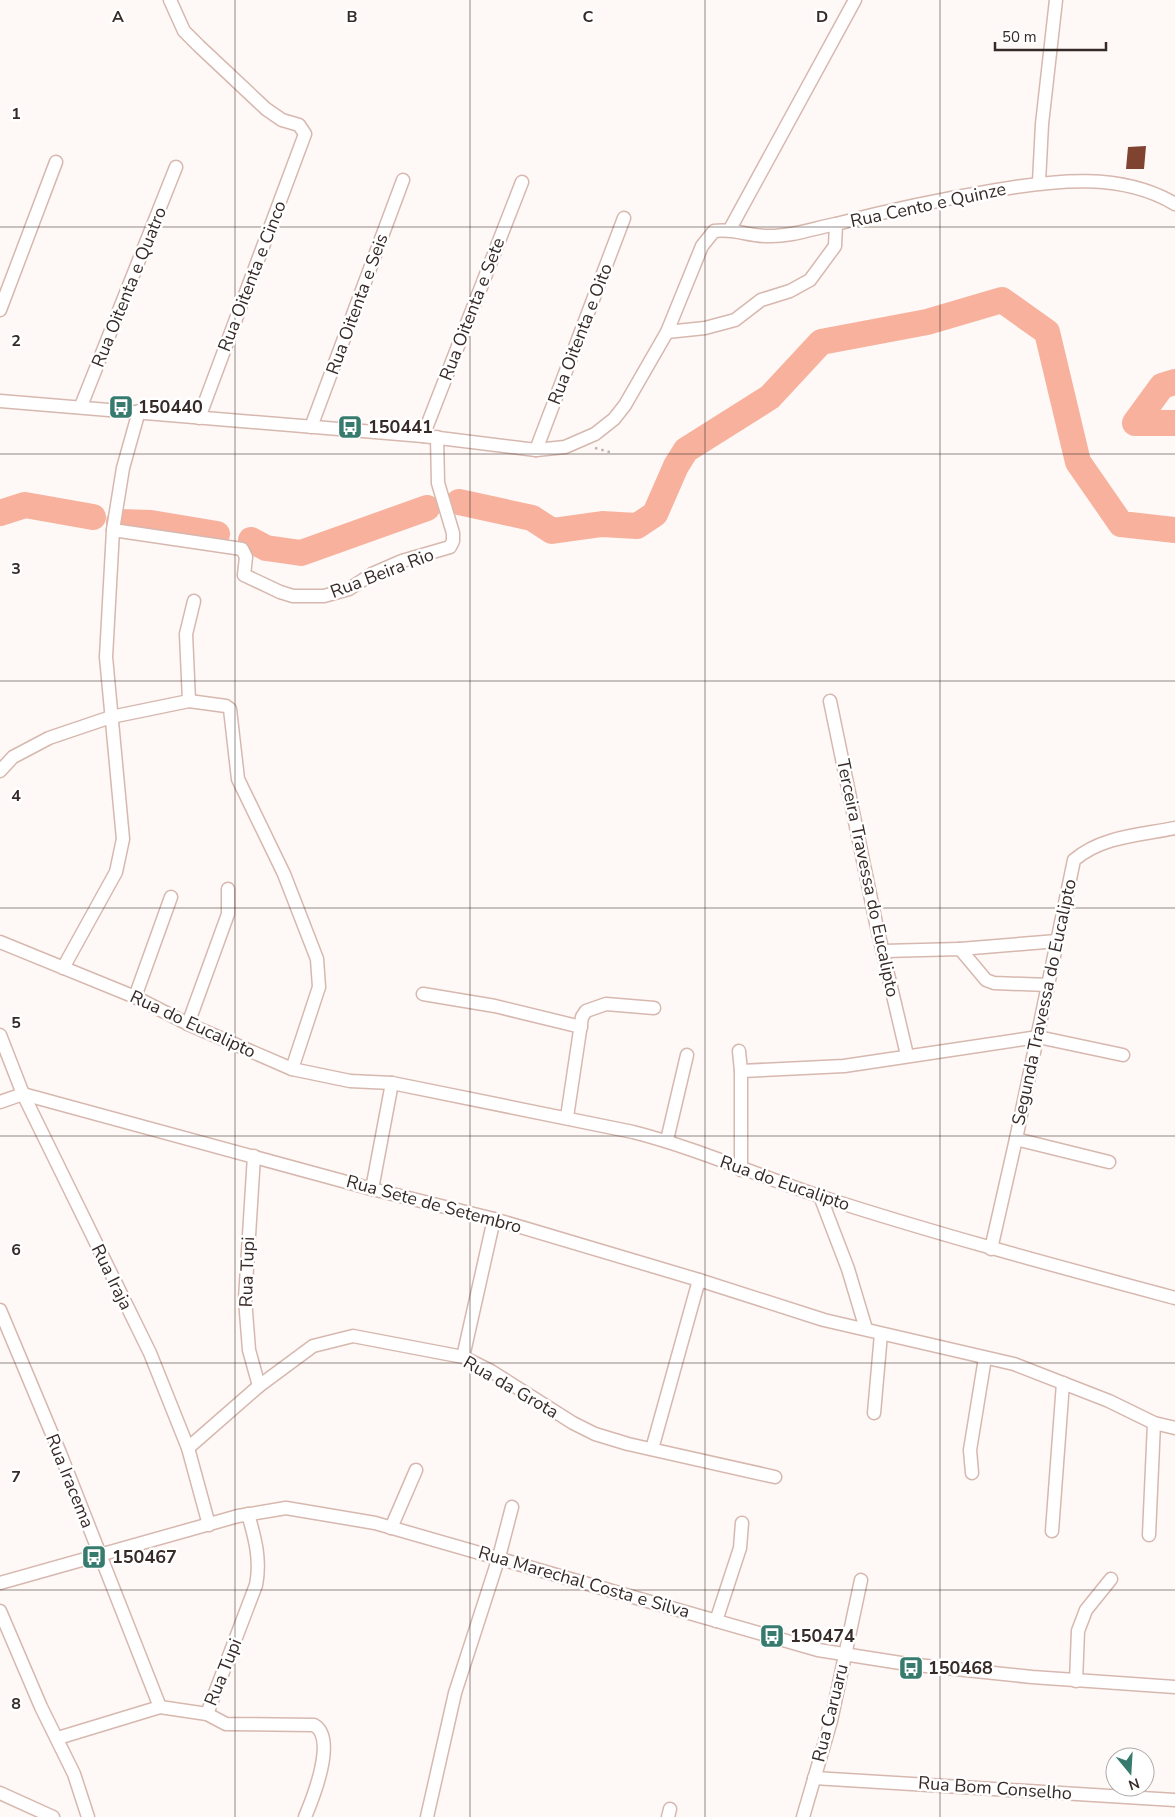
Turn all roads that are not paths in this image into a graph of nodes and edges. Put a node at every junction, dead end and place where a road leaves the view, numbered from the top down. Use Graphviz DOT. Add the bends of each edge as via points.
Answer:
graph roads {
  1 [pos="170,0"];
  2 [pos="855,0"];
  3 [pos="1056,0"];
  4 [pos="56,162"];
  5 [pos="176,167"];
  6 [pos="403,180"];
  7 [pos="522,182"];
  8 [pos="1039,182"];
  9 [pos="1175,204"];
  10 [pos="624,218"];
  11 [pos="836,224"];
  12 [pos="730,229"];
  13 [pos="0,310"];
  14 [pos="667,332"];
  15 [pos="0,401"];
  16 [pos="81,406"];
  17 [pos="139,411"];
  18 [pos="199,418"];
  19 [pos="311,427"];
  20 [pos="423,436"];
  21 [pos="437,437"];
  22 [pos="536,450"];
  23 [pos="113,530"];
  24 [pos="194,600"];
  25 [pos="189,701"];
  26 [pos="830,701"];
  27 [pos="111,717"];
  28 [pos="0,771"];
  29 [pos="1175,828"];
  30 [pos="228,890"];
  31 [pos="171,897"];
  32 [pos="1057,941"];
  33 [pos="0,942"];
  34 [pos="960,949"];
  35 [pos="884,951"];
  36 [pos="63,968"];
  37 [pos="1048,984"];
  38 [pos="424,994"];
  39 [pos="135,997"];
  40 [pos="654,1008"];
  41 [pos="188,1024"];
  42 [pos="581,1028"];
  43 [pos="0,1034"];
  44 [pos="1038,1037"];
  45 [pos="739,1051"];
  46 [pos="687,1055"];
  47 [pos="907,1055"];
  48 [pos="1123,1055"];
  49 [pos="292,1069"];
  50 [pos="741,1071"];
  51 [pos="392,1084"];
  52 [pos="23,1094"];
  53 [pos="0,1102"];
  54 [pos="567,1117"];
  55 [pos="1016,1139"];
  56 [pos="666,1140"];
  57 [pos="254,1156"];
  58 [pos="1108,1162"];
  59 [pos="741,1170"];
  60 [pos="372,1189"];
  61 [pos="820,1196"];
  62 [pos="494,1219"];
  63 [pos="991,1248"];
  64 [pos="699,1280"];
  65 [pos="1175,1298"];
  66 [pos="0,1310"];
  67 [pos="866,1329"];
  68 [pos="881,1334"];
  69 [pos="463,1357"];
  70 [pos="985,1358"];
  71 [pos="1063,1382"];
  72 [pos="258,1386"];
  73 [pos="874,1413"];
  74 [pos="1154,1423"];
  75 [pos="1175,1428"];
  76 [pos="188,1448"];
  77 [pos="652,1449"];
  78 [pos="416,1470"];
  79 [pos="972,1473"];
  80 [pos="775,1477"];
  81 [pos="512,1507"];
  82 [pos="248,1514"];
  83 [pos="742,1524"];
  84 [pos="209,1525"];
  85 [pos="391,1528"];
  86 [pos="1052,1531"];
  87 [pos="1149,1534"];
  88 [pos="99,1554"];
  89 [pos="499,1557"];
  90 [pos="1111,1579"];
  91 [pos="861,1580"];
  92 [pos="0,1583"];
  93 [pos="0,1612"];
  94 [pos="716,1621"];
  95 [pos="844,1655"];
  96 [pos="1076,1681"];
  97 [pos="1175,1687"];
  98 [pos="160,1707"];
  99 [pos="207,1714"];
  100 [pos="58,1738"];
  101 [pos="814,1778"];
  102 [pos="0,1793"];
  103 [pos="1175,1800"];
  104 [pos="53,1817"];
  105 [pos="88,1817"];
  106 [pos="305,1817"];
  107 [pos="427,1817"];
  108 [pos="803,1817"];
  1 -- 18 [label="street, Rua Oitenta e Cinco" via="184,31 199,46 266,109 282,120 299,125 305,134"];
  2 -- 12 [label="street"];
  3 -- 8 [label="street"];
  4 -- 13 [label="street"];
  5 -- 16 [label="street, Rua Oitenta e Quatro"];
  6 -- 19 [label="street, Rua Oitenta e Seis"];
  7 -- 20 [label="street, Rua Oitenta e Sete"];
  8 -- 9 [label="street, Rua Cento e Quinze" via="1102,182 1150,192"];
  8 -- 11 [label="street, Rua Cento e Quinze" via="952,196"];
  10 -- 22 [label="street, Rua Oitenta e Oito"];
  11 -- 12 [label="street" via="770,237"];
  11 -- 14 [label="street, Rua Cento e Quinze" via="835,246 810,280 790,291 760,300 735,320 705,328"];
  12 -- 14 [label="street" via="714,230 707,237"];
  14 -- 22 [label="street" via="614,419 577,444"];
  15 -- 16 [label="street"];
  16 -- 17 [label="street"];
  17 -- 18 [label="street"];
  17 -- 23 [label="street" via="123,468"];
  18 -- 19 [label="street"];
  19 -- 20 [label="street"];
  20 -- 21 [label="street"];
  21 -- 22 [label="street"];
  21 -- 23 [label="street, Rua Beira Rio" via="438,483 453,533 450,547 384,569 340,592 310,597 280,592 246,577 243,569 246,557 242,549"];
  23 -- 27 [label="street" via="106,657"];
  24 -- 25 [label="street" via="186,634"];
  25 -- 27 [label="street"];
  25 -- 49 [label="street" via="230,709 238,779 284,874 317,959 319,986"];
  26 -- 35 [label="street, Terceira Travessa do Eucalipto"];
  27 -- 28 [label="street" via="49,738 13,757"];
  27 -- 36 [label="street" via="122,840 120,860"];
  29 -- 32 [label="street, Segunda Travessa do Eucalipto" via="1093,846 1074,860"];
  30 -- 41 [label="street" via="228,914"];
  31 -- 39 [label="street"];
  32 -- 34 [label="street"];
  32 -- 37 [label="street, Segunda Travessa do Eucalipto"];
  33 -- 36 [label="street, Rua do Eucalipto"];
  34 -- 35 [label="street"];
  34 -- 37 [label="street" via="986,980 994,984"];
  35 -- 47 [label="street, Terceira Travessa do Eucalipto"];
  36 -- 39 [label="street, Rua do Eucalipto"];
  37 -- 44 [label="street, Segunda Travessa do Eucalipto"];
  38 -- 42 [label="street" via="495,1006"];
  39 -- 41 [label="street, Rua do Eucalipto"];
  40 -- 42 [label="street" via="606,1004 591,1008 582,1017"];
  41 -- 49 [label="street, Rua do Eucalipto"];
  42 -- 54 [label="street"];
  43 -- 52 [label="street, Rua Iraja"];
  44 -- 47 [label="street"];
  44 -- 48 [label="street"];
  44 -- 55 [label="street, Segunda Travessa do Eucalipto"];
  45 -- 50 [label="street"];
  46 -- 56 [label="street"];
  47 -- 50 [label="street" via="844,1066"];
  49 -- 51 [label="street, Rua do Eucalipto" via="350,1081"];
  50 -- 59 [label="street"];
  51 -- 54 [label="street, Rua do Eucalipto"];
  51 -- 60 [label="street"];
  52 -- 53 [label="street"];
  52 -- 57 [label="street, Rua Sete de Setembro"];
  52 -- 76 [label="street, Rua Iraja" via="150,1353"];
  54 -- 56 [label="street, Rua do Eucalipto"];
  55 -- 58 [label="street"];
  55 -- 63 [label="street, Segunda Travessa do Eucalipto"];
  56 -- 59 [label="street, Rua do Eucalipto"];
  57 -- 60 [label="street, Rua Sete de Setembro"];
  57 -- 72 [label="street, Rua Tupi" via="245,1299 249,1350"];
  59 -- 61 [label="street, Rua do Eucalipto"];
  60 -- 62 [label="street, Rua Sete de Setembro"];
  61 -- 63 [label="street, Rua do Eucalipto"];
  61 -- 67 [label="street" via="848,1269"];
  62 -- 64 [label="street, Rua Sete de Setembro"];
  62 -- 69 [label="street"];
  63 -- 65 [label="street, Rua do Eucalipto"];
  64 -- 67 [label="street, Rua Sete de Setembro" via="824,1320"];
  64 -- 77 [label="street"];
  66 -- 88 [label="street, Rua Iracema"];
  67 -- 68 [label="street, Rua Sete de Setembro"];
  68 -- 70 [label="street, Rua Sete de Setembro"];
  68 -- 73 [label="street"];
  69 -- 72 [label="street, Rua da Grota" via="353,1336 313,1346"];
  69 -- 77 [label="street, Rua da Grota" via="586,1430"];
  70 -- 71 [label="street, Rua Sete de Setembro" via="1014,1364"];
  70 -- 79 [label="street" via="970,1450"];
  71 -- 74 [label="street, Rua Sete de Setembro"];
  71 -- 86 [label="street"];
  72 -- 76 [label="street, Rua da Grota"];
  74 -- 75 [label="street, Rua Sete de Setembro"];
  74 -- 87 [label="street"];
  76 -- 84 [label="street, Rua Iraja"];
  77 -- 80 [label="street, Rua da Grota"];
  78 -- 85 [label="street"];
  81 -- 89 [label="street"];
  82 -- 84 [label="street, Rua Marechal Costa e Silva"];
  82 -- 85 [label="street, Rua Marechal Costa e Silva" via="286,1508"];
  82 -- 99 [label="street, Rua Tupi" via="258,1560 256,1585"];
  83 -- 94 [label="street" via="740,1548"];
  84 -- 88 [label="street, Rua Marechal Costa e Silva"];
  85 -- 89 [label="street, Rua Marechal Costa e Silva"];
  88 -- 92 [label="street, Rua Marechal Costa e Silva"];
  88 -- 98 [label="street, Rua Iracema"];
  89 -- 94 [label="street, Rua Marechal Costa e Silva"];
  89 -- 107 [label="street" via="455,1693"];
  90 -- 96 [label="street" via="1086,1610 1078,1630"];
  91 -- 95 [label="street, Rua Caruaru"];
  93 -- 100 [label="street"];
  94 -- 95 [label="street, Rua Marechal Costa e Silva"];
  95 -- 96 [label="street, Rua Marechal Costa e Silva"];
  95 -- 101 [label="street, Rua Caruaru" via="831,1721"];
  96 -- 97 [label="street, Rua Marechal Costa e Silva"];
  98 -- 99 [label="street"];
  98 -- 100 [label="street"];
  99 -- 106 [label="street" via="226,1724 314,1725 319,1728 324,1748"];
  100 -- 105 [label="street"];
  101 -- 103 [label="street, Rua Bom Conselho"];
  101 -- 108 [label="street, Rua Caruaru"];
  102 -- 104 [label="street"];
}
